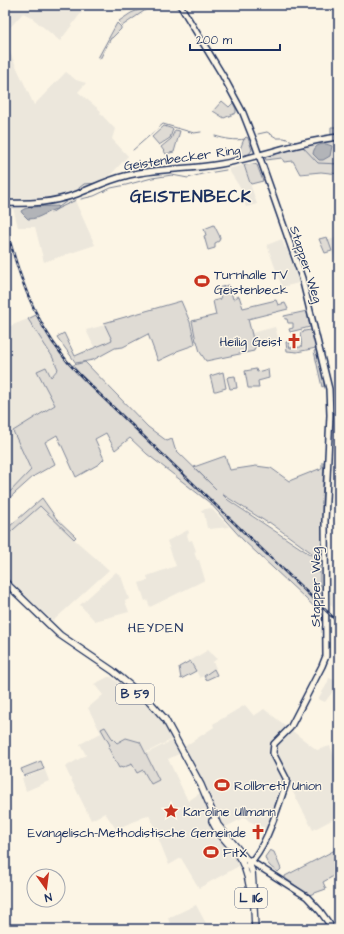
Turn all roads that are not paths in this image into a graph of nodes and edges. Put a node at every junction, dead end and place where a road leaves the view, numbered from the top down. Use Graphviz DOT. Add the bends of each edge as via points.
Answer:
graph roads {
  1 [pos="180,5"];
  2 [pos="339,137"];
  3 [pos="260,156"];
  4 [pos="5,203"];
  5 [pos="5,582"];
  6 [pos="5,587"];
  7 [pos="238,855"];
  8 [pos="251,861"];
  9 [pos="244,868"];
  10 [pos="253,929"];
  11 [pos="333,929"];
  1 -- 3 [label="main road, Stapper Weg" via="243,113"];
  2 -- 3 [label="main road, Geistenbecker Ring" via="310,141"];
  3 -- 4 [label="main road, Geistenbecker Ring" via="211,166 127,175 48,202"];
  3 -- 8 [label="main road, Stapper Weg" via="302,278 329,389 330,415 325,521 326,656 290,728 274,744 273,753 287,780 268,832"];
  5 -- 8 [label="main road, B 59" via="60,635 108,668 158,710 201,785 218,825"];
  6 -- 7 [label="main road, B 59" via="58,638 95,662 157,714 193,775 216,829"];
  7 -- 8 [label="main road, B 59"];
  7 -- 9 [label="main road, L 116"];
  8 -- 9 [label="main road"];
  8 -- 10 [label="main road, L 116"];
  8 -- 11 [label="main road, B 59" via="307,897"];
  9 -- 10 [label="main road, L 116" via="250,887"];
}
